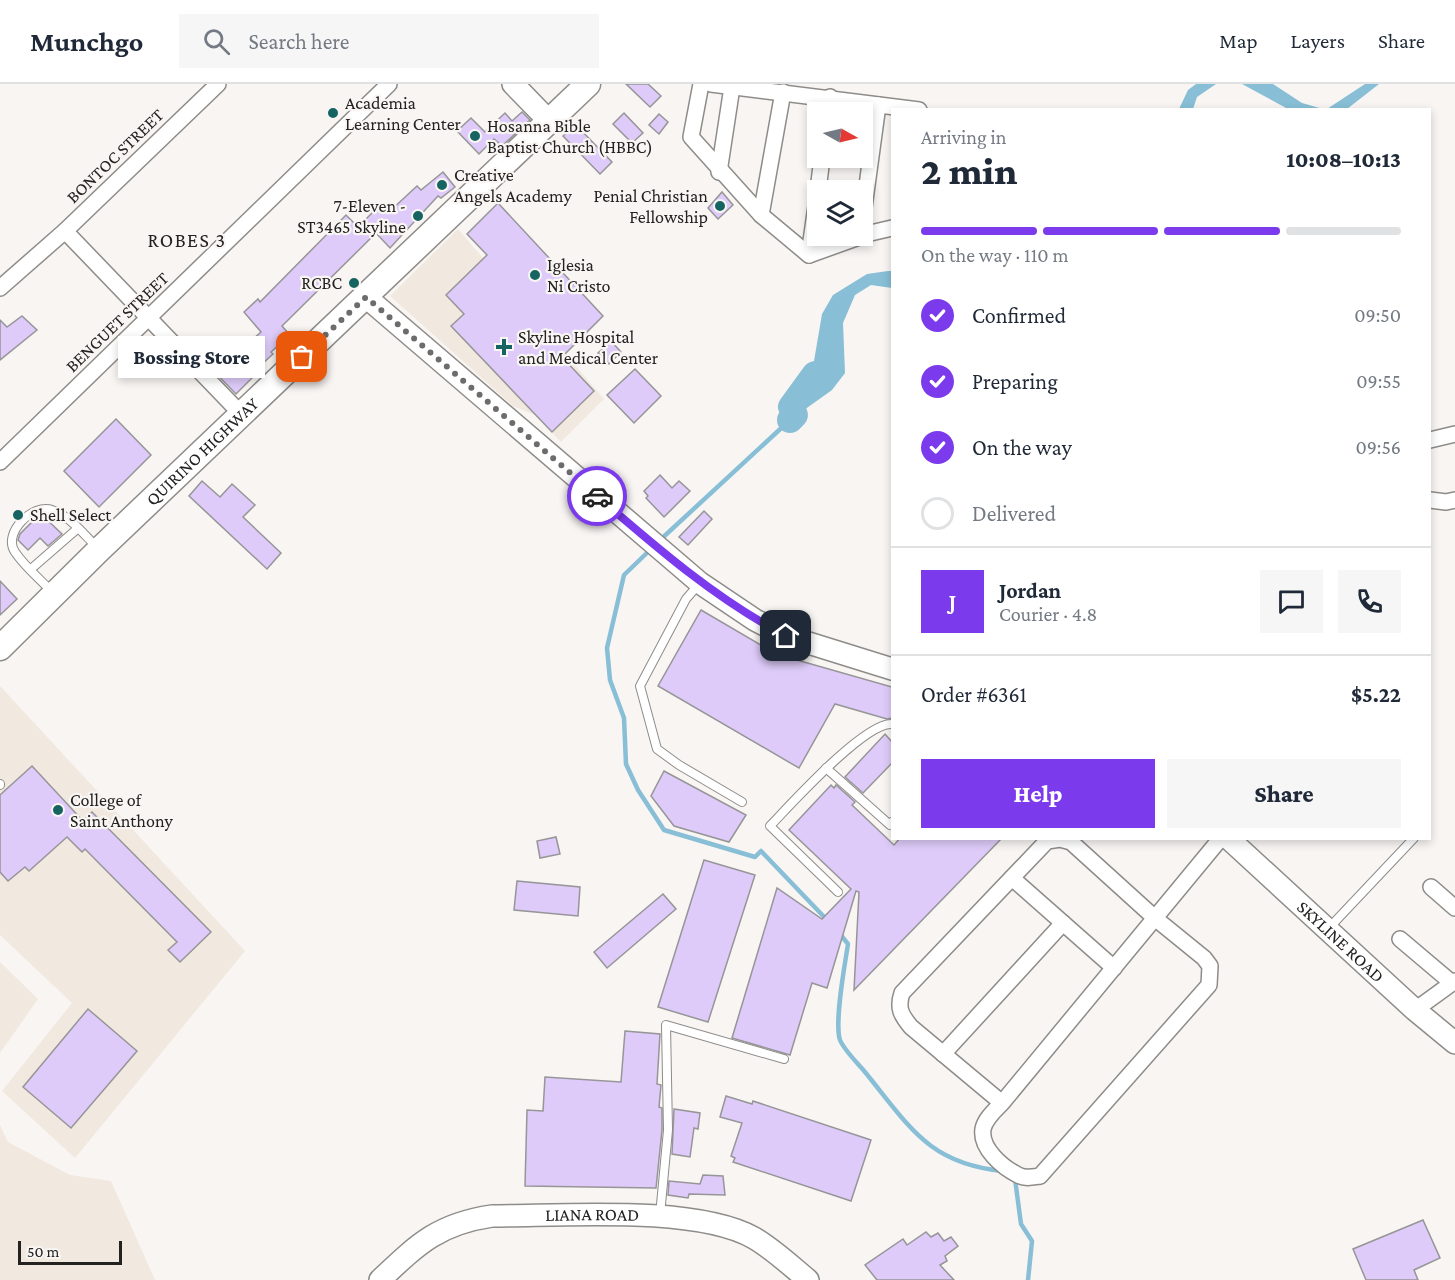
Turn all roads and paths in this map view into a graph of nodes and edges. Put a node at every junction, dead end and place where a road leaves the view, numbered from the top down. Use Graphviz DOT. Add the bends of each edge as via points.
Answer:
graph roads {
  1 [pos="218,84"];
  2 [pos="389,84"];
  3 [pos="513,84"];
  4 [pos="588,84"];
  5 [pos="701,84"];
  6 [pos="711,84"];
  7 [pos="732,87"];
  8 [pos="783,92"];
  9 [pos="818,102"];
  10 [pos="873,105"];
  11 [pos="878,105"];
  12 [pos="903,108"];
  13 [pos="549,121"];
  14 [pos="719,172"];
  15 [pos="868,180"];
  16 [pos="760,215"];
  17 [pos="891,228"];
  18 [pos="65,231"];
  19 [pos="873,233"];
  20 [pos="810,246"];
  21 [pos="834,246"];
  22 [pos="809,255"];
  23 [pos="0,288"];
  24 [pos="366,297"];
  25 [pos="150,316"];
  26 [pos="242,415"];
  27 [pos="1455,434"];
  28 [pos="1431,440"];
  29 [pos="0,462"];
  30 [pos="1431,500"];
  31 [pos="1455,500"];
  32 [pos="77,529"];
  33 [pos="99,549"];
  34 [pos="31,569"];
  35 [pos="700,583"];
  36 [pos="54,594"];
  37 [pos="0,648"];
  38 [pos="891,669"];
  39 [pos="891,724"];
  40 [pos="826,768"];
  41 [pos="742,802"];
  42 [pos="891,824"];
  43 [pos="1219,840"];
  44 [pos="1230,840"];
  45 [pos="1412,840"];
  46 [pos="1012,878"];
  47 [pos="1431,887"];
  48 [pos="838,892"];
  49 [pos="1455,908"];
  50 [pos="1156,919"];
  51 [pos="1062,923"];
  52 [pos="1327,930"];
  53 [pos="1400,939"];
  54 [pos="1114,968"];
  55 [pos="1454,982"];
  56 [pos="1415,1010"];
  57 [pos="1455,1042"];
  58 [pos="943,1054"];
  59 [pos="784,1059"];
  60 [pos="1002,1103"];
  61 [pos="660,1216"];
  62 [pos="380,1280"];
  63 [pos="808,1280"];
  1 -- 18 [label="street, BONTOC STREET"];
  2 -- 25 [label="street, BENGUET STREET"];
  3 -- 13 [label="main road"];
  4 -- 13 [label="main road, QUIRINO HIGHWAY"];
  5 -- 14 [label="street" via="691,136"];
  6 -- 7 [label="street"];
  7 -- 8 [label="street"];
  7 -- 14 [label="street"];
  8 -- 9 [label="street"];
  8 -- 16 [label="street"];
  10 -- 11 [label="street"];
  11 -- 12 [label="street"];
  11 -- 15 [label="street"];
  13 -- 24 [label="main road, QUIRINO HIGHWAY"];
  14 -- 16 [label="street"];
  16 -- 22 [label="street"];
  17 -- 19 [label="street"];
  18 -- 23 [label="street, BONTOC STREET"];
  18 -- 25 [label="street, BONTOC STREET"];
  20 -- 22 [label="street"];
  21 -- 22 [label="street"];
  24 -- 26 [label="main road, QUIRINO HIGHWAY"];
  24 -- 35 [label="main road"];
  25 -- 26 [label="street, BONTOC STREET"];
  25 -- 29 [label="street, BENGUET STREET"];
  26 -- 33 [label="main road, QUIRINO HIGHWAY"];
  27 -- 28 [label="street"];
  30 -- 31 [label="street"];
  32 -- 33 [label="lane"];
  32 -- 34 [label="lane"];
  32 -- 34 [label="lane" via="45,507 14,530 14,551"];
  33 -- 36 [label="main road, QUIRINO HIGHWAY"];
  34 -- 36 [label="lane"];
  35 -- 38 [label="main road" via="786,636"];
  35 -- 41 [label="lane" via="686,599 640,686 657,749"];
  36 -- 37 [label="main road, QUIRINO HIGHWAY"];
  39 -- 40 [label="lane" via="878,726"];
  40 -- 42 [label="lane"];
  40 -- 48 [label="lane" via="770,826"];
  43 -- 50 [label="street"];
  44 -- 52 [label="main road, SKYLINE ROAD"];
  45 -- 52 [label="lane"];
  46 -- 50 [label="street" via="1047,841 1071,842"];
  46 -- 51 [label="street"];
  46 -- 58 [label="street" via="902,993 898,1004 901,1015"];
  47 -- 49 [label="street"];
  50 -- 54 [label="street"];
  50 -- 60 [label="street" via="1204,958 1210,966 1209,985 1040,1176 1018,1176 990,1153 983,1139 984,1126"];
  51 -- 54 [label="street"];
  51 -- 58 [label="street"];
  52 -- 56 [label="main road, SKYLINE ROAD"];
  53 -- 55 [label="street"];
  54 -- 60 [label="street"];
  55 -- 56 [label="street"];
  56 -- 57 [label="main road, SKYLINE ROAD"];
  58 -- 60 [label="street"];
  59 -- 61 [label="lane" via="666,1025 668,1130"];
  61 -- 62 [label="main road, LIANA ROAD" via="492,1216 464,1220 416,1246"];
  61 -- 63 [label="main road, LIANA ROAD" via="738,1231 755,1239"];
}
